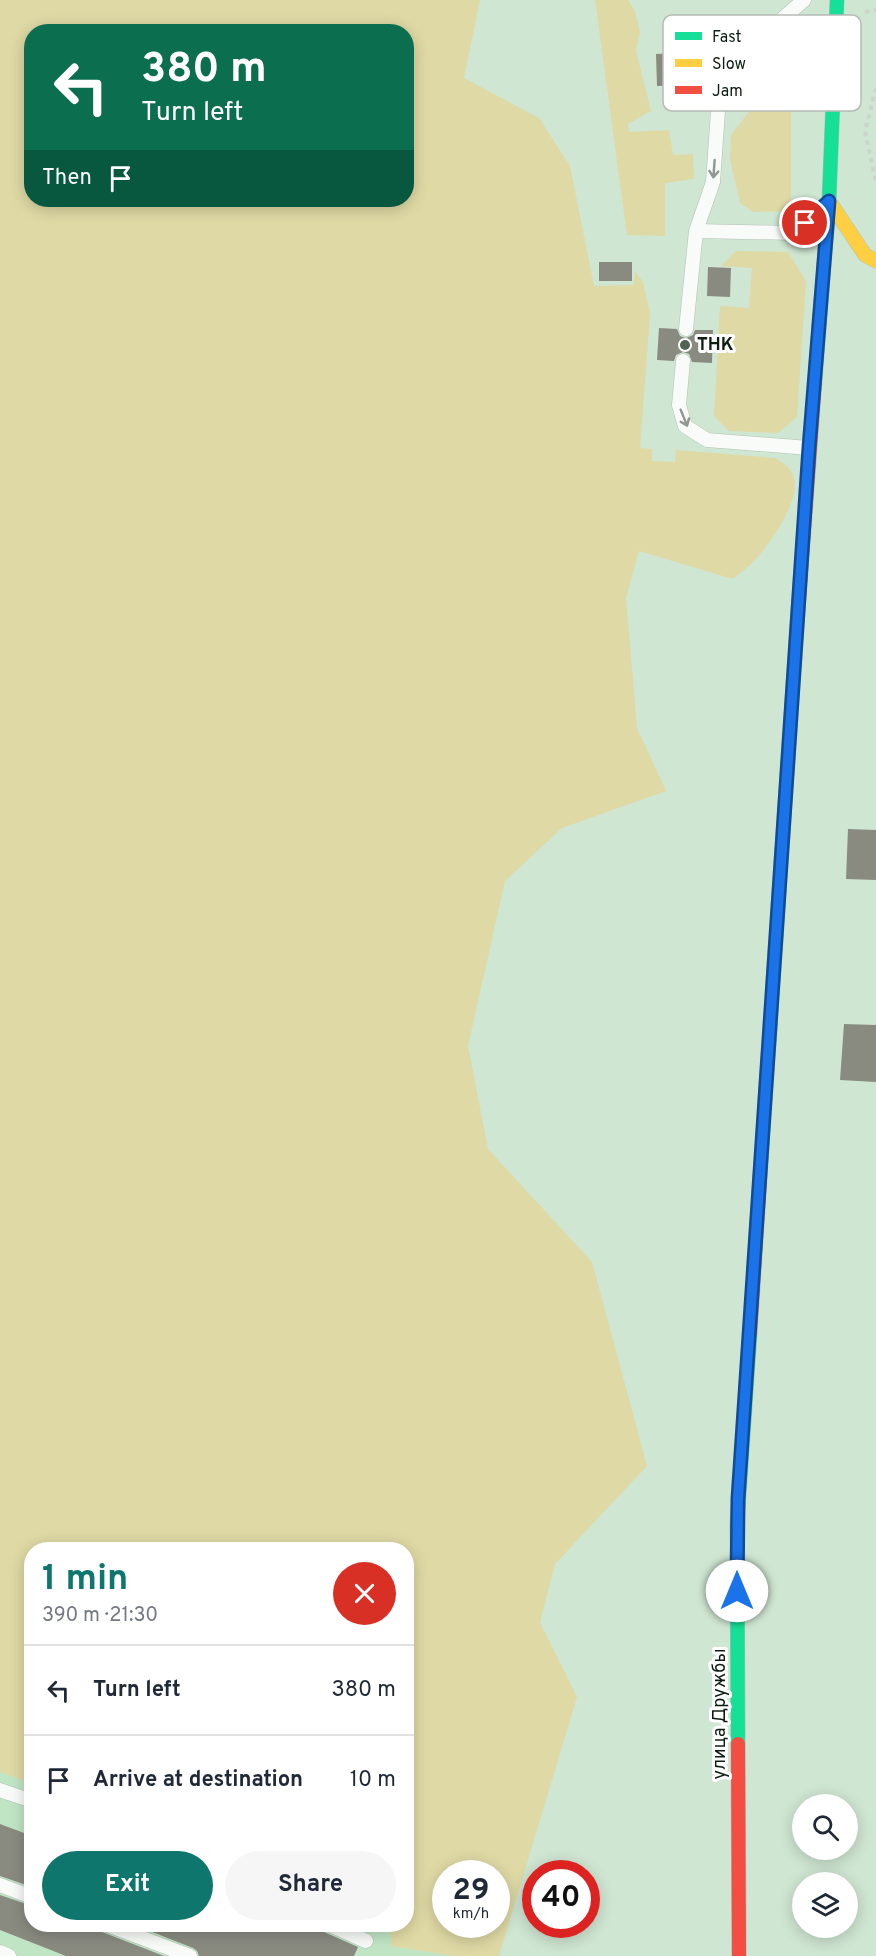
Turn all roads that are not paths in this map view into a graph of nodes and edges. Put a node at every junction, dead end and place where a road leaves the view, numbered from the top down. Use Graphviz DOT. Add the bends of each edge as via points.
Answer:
graph roads {
  1 [pos="804,0"];
  2 [pos="837,0"];
  3 [pos="787,15"];
  4 [pos="836,15"];
  5 [pos="718,111"];
  6 [pos="833,111"];
  7 [pos="829,201"];
  8 [pos="696,231"];
  9 [pos="876,261"];
  10 [pos="686,329"];
  11 [pos="683,361"];
  12 [pos="809,448"];
  13 [pos="0,1790"];
  14 [pos="24,1798"];
  15 [pos="0,1885"];
  16 [pos="24,1894"];
  17 [pos="126,1932"];
  18 [pos="346,1932"];
  19 [pos="366,1941"];
  20 [pos="0,1952"];
  21 [pos="9,1956"];
  22 [pos="190,1956"];
  23 [pos="739,1956"];
  1 -- 3 [label="lane"];
  2 -- 4 [label="street, улица Дружбы"];
  5 -- 8 [label="lane, one-way" via="713,182"];
  6 -- 7 [label="street, улица Дружбы"];
  7 -- 8 [label="lane" via="793,233"];
  7 -- 9 [label="street" via="865,255"];
  7 -- 12 [label="street, улица Дружбы"];
  8 -- 10 [label="lane"];
  11 -- 12 [label="lane, one-way" via="679,405 685,426 707,440"];
  12 -- 23 [label="street, улица Дружбы" via="737,1523"];
  13 -- 14 [label="lane"];
  15 -- 16 [label="lane"];
  17 -- 22 [label="lane"];
  18 -- 19 [label="lane"];
  20 -- 21 [label="lane"];
}
